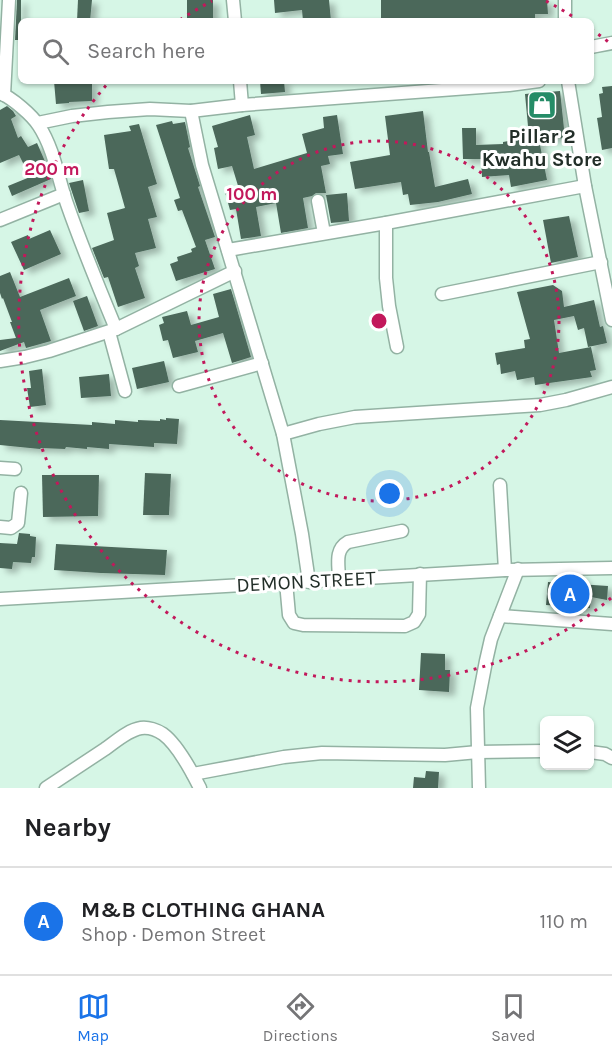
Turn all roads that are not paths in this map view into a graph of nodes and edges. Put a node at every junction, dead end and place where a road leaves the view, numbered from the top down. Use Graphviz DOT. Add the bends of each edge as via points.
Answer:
graph roads {
  1 [pos="9,0"];
  2 [pos="233,0"];
  3 [pos="566,0"];
  4 [pos="235,18"];
  5 [pos="565,18"];
  6 [pos="612,43"];
  7 [pos="594,46"];
  8 [pos="240,84"];
  9 [pos="516,84"];
  10 [pos="568,84"];
  11 [pos="2,94"];
  12 [pos="242,105"];
  13 [pos="191,111"];
  14 [pos="38,123"];
  15 [pos="585,186"];
  16 [pos="64,194"];
  17 [pos="318,201"];
  18 [pos="0,220"];
  19 [pos="386,223"];
  20 [pos="324,234"];
  21 [pos="228,250"];
  22 [pos="601,262"];
  23 [pos="235,271"];
  24 [pos="442,294"];
  25 [pos="612,320"];
  26 [pos="113,331"];
  27 [pos="397,347"];
  28 [pos="0,361"];
  29 [pos="262,363"];
  30 [pos="179,386"];
  31 [pos="612,387"];
  32 [pos="125,391"];
  33 [pos="283,434"];
  34 [pos="0,468"];
  35 [pos="15,469"];
  36 [pos="500,485"];
  37 [pos="21,493"];
  38 [pos="0,527"];
  39 [pos="402,531"];
  40 [pos="612,568"];
  41 [pos="505,570"];
  42 [pos="518,570"];
  43 [pos="420,574"];
  44 [pos="339,580"];
  45 [pos="286,582"];
  46 [pos="309,582"];
  47 [pos="0,599"];
  48 [pos="500,616"];
  49 [pos="612,624"];
  50 [pos="540,750"];
  51 [pos="478,752"];
  52 [pos="594,753"];
  53 [pos="612,758"];
  54 [pos="193,774"];
  55 [pos="46,788"];
  56 [pos="200,788"];
  57 [pos="479,788"];
  1 -- 11 [label="street"];
  2 -- 4 [label="street"];
  3 -- 5 [label="street"];
  6 -- 7 [label="street"];
  8 -- 12 [label="street"];
  9 -- 12 [label="street"];
  10 -- 15 [label="street"];
  11 -- 14 [label="street"];
  12 -- 13 [label="street"];
  13 -- 14 [label="street" via="108,112"];
  13 -- 21 [label="street" via="202,165"];
  14 -- 16 [label="street"];
  15 -- 19 [label="street"];
  15 -- 22 [label="street"];
  16 -- 18 [label="street"];
  16 -- 26 [label="street"];
  17 -- 20 [label="street"];
  19 -- 20 [label="street"];
  19 -- 27 [label="street" via="386,278"];
  20 -- 21 [label="street"];
  21 -- 23 [label="street"];
  22 -- 24 [label="street"];
  22 -- 25 [label="street"];
  23 -- 26 [label="street"];
  23 -- 29 [label="street"];
  26 -- 28 [label="street"];
  26 -- 32 [label="street"];
  29 -- 30 [label="street"];
  29 -- 33 [label="street"];
  31 -- 33 [label="street" via="540,405 355,417"];
  33 -- 46 [label="street"];
  34 -- 35 [label="street"];
  36 -- 41 [label="street"];
  37 -- 38 [label="street" via="18,524"];
  39 -- 44 [label="street" via="342,546"];
  40 -- 42 [label="street, DEMON STREET"];
  41 -- 42 [label="street, DEMON STREET"];
  41 -- 43 [label="street, DEMON STREET"];
  42 -- 48 [label="street"];
  43 -- 44 [label="street, DEMON STREET"];
  43 -- 45 [label="street" via="419,614 405,626 294,623 289,615"];
  44 -- 46 [label="street, DEMON STREET"];
  45 -- 46 [label="street, DEMON STREET"];
  45 -- 47 [label="street, DEMON STREET"];
  48 -- 49 [label="street"];
  48 -- 51 [label="street" via="491,639 477,708"];
  50 -- 51 [label="street"];
  51 -- 54 [label="street" via="322,753"];
  51 -- 57 [label="street"];
  52 -- 53 [label="street"];
  54 -- 55 [label="street" via="172,742 163,734 142,728"];
  54 -- 56 [label="street"];
}
